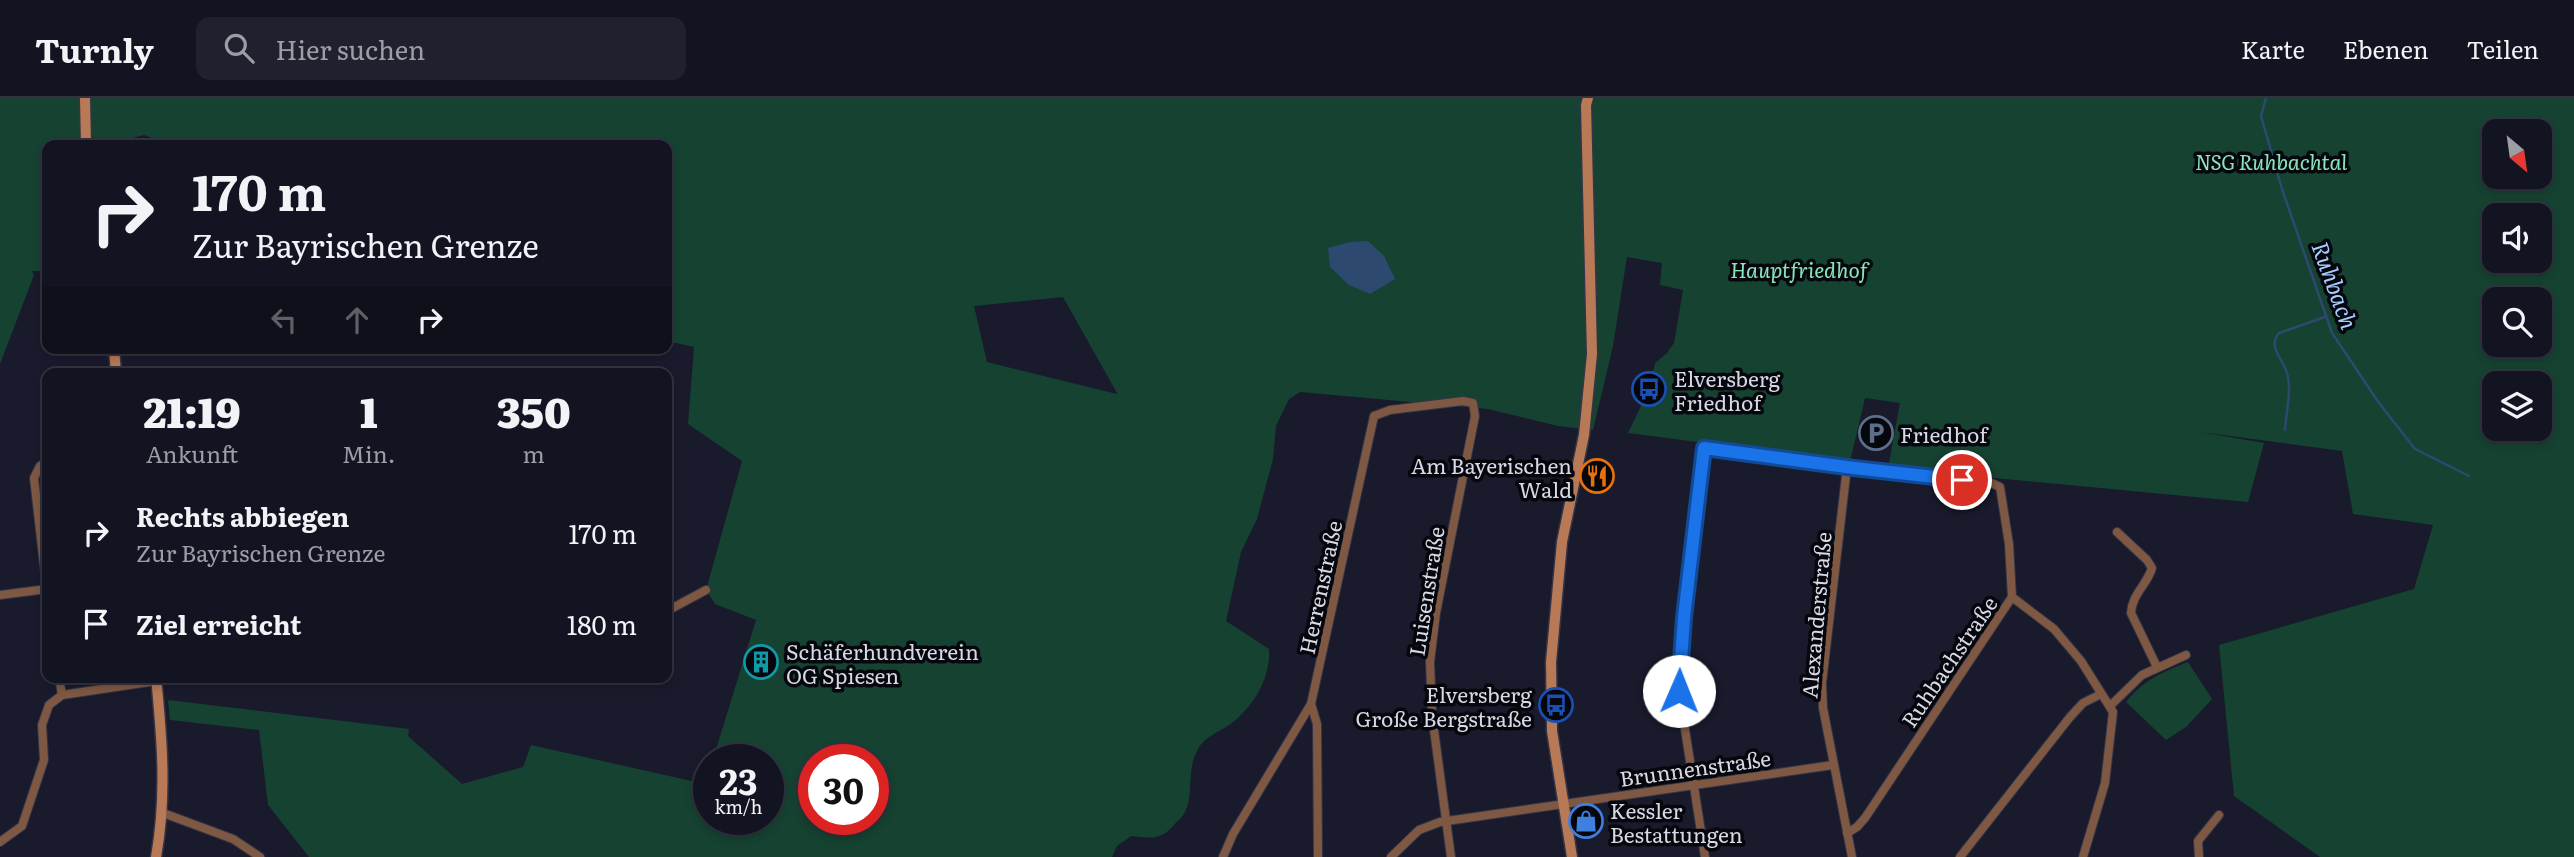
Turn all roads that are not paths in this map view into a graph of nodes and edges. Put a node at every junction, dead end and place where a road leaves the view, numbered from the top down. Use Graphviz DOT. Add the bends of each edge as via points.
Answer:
graph roads {
  1 [pos="85,98"];
  2 [pos="1588,98"];
  3 [pos="86,140"];
  4 [pos="1475,416"];
  5 [pos="42,465"];
  6 [pos="1847,467"];
  7 [pos="2118,532"];
  8 [pos="42,547"];
  9 [pos="706,590"];
  10 [pos="42,591"];
  11 [pos="0,595"];
  12 [pos="2012,597"];
  13 [pos="672,608"];
  14 [pos="2186,655"];
  15 [pos="2157,667"];
  16 [pos="60,683"];
  17 [pos="132,683"];
  18 [pos="156,683"];
  19 [pos="2101,694"];
  20 [pos="62,695"];
  21 [pos="1311,704"];
  22 [pos="2110,706"];
  23 [pos="1833,765"];
  24 [pos="1692,785"];
  25 [pos="1562,803"];
  26 [pos="163,813"];
  27 [pos="2219,815"];
  28 [pos="1447,820"];
  29 [pos="1847,832"];
  30 [pos="0,842"];
  31 [pos="156,857"];
  32 [pos="260,857"];
  33 [pos="1223,857"];
  34 [pos="1318,857"];
  35 [pos="1391,857"];
  36 [pos="1451,857"];
  37 [pos="1572,857"];
  38 [pos="1705,857"];
  39 [pos="1852,857"];
  40 [pos="1960,857"];
  41 [pos="2083,857"];
  42 [pos="2199,857"];
  1 -- 3 [label="main road"];
  2 -- 25 [label="main road" via="1589,403 1563,542 1551,662 1552,731"];
  4 -- 21 [label="street, Herrenstraße" via="1473,403 1463,401 1374,416"];
  4 -- 28 [label="street, Luisenstraße" via="1430,662 1432,715"];
  5 -- 8 [label="street" via="34,478"];
  6 -- 12 [label="street, Ruhbachstraße" via="1989,482 2000,487"];
  6 -- 23 [label="street, Alexanderstraße" via="1822,683"];
  6 -- 24 [label="street" via="1704,448 1679,659"];
  7 -- 15 [label="street" via="2152,568 2131,613"];
  9 -- 13 [label="street"];
  10 -- 11 [label="street"];
  12 -- 19 [label="street" via="2054,629"];
  12 -- 29 [label="street, Ruhbachstraße" via="1865,818"];
  14 -- 15 [label="street"];
  15 -- 22 [label="street" via="2130,684"];
  16 -- 20 [label="street"];
  17 -- 20 [label="street"];
  18 -- 26 [label="main road"];
  19 -- 22 [label="street"];
  19 -- 40 [label="street" via="2070,717"];
  20 -- 30 [label="street" via="46,711 42,724 44,760 22,826"];
  21 -- 33 [label="street, Herrenstraße"];
  21 -- 34 [label="street" via="1317,724"];
  22 -- 41 [label="street" via="2113,721 2105,783"];
  23 -- 24 [label="street, Brunnenstraße"];
  23 -- 29 [label="street, Alexanderstraße"];
  24 -- 25 [label="street, Brunnenstraße"];
  24 -- 38 [label="street"];
  25 -- 28 [label="street, Brunnenstraße"];
  25 -- 37 [label="main road"];
  26 -- 31 [label="main road"];
  26 -- 32 [label="street" via="233,839"];
  27 -- 42 [label="street" via="2197,841"];
  28 -- 35 [label="street, Brunnenstraße" via="1419,830"];
  28 -- 36 [label="street, Luisenstraße"];
  29 -- 39 [label="street, Alexanderstraße"];
}
